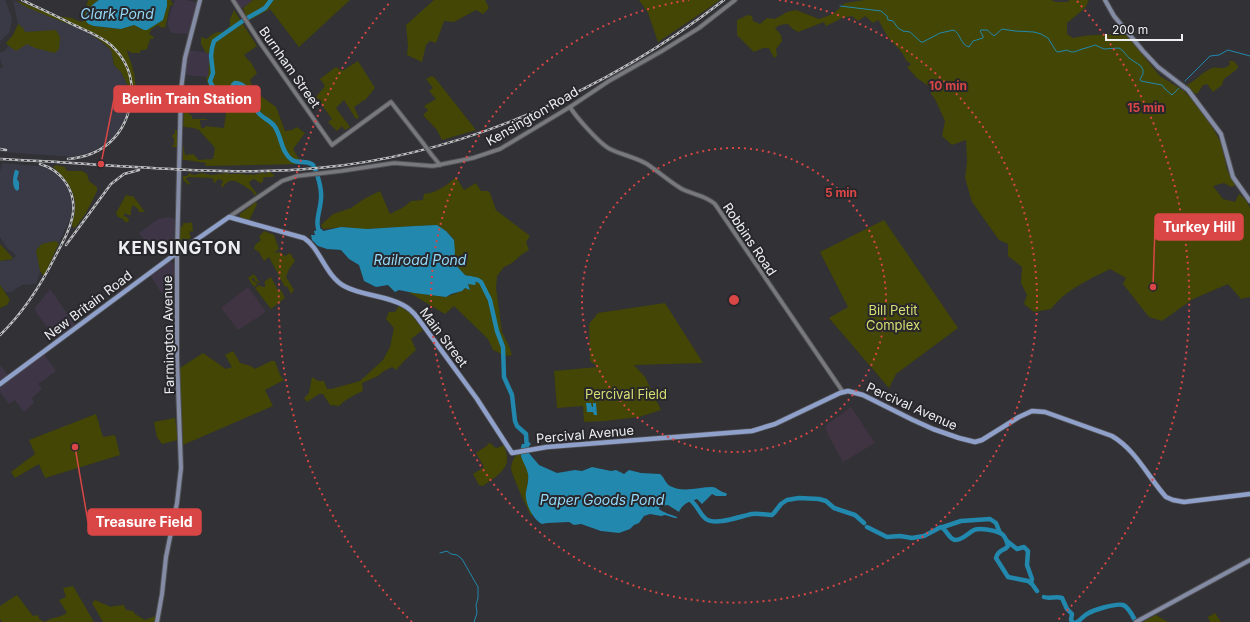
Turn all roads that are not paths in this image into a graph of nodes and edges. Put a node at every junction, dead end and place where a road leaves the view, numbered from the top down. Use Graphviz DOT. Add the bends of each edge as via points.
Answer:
graph roads {
  1 [pos="200,0"];
  2 [pos="232,0"];
  3 [pos="735,0"];
  4 [pos="1105,0"];
  5 [pos="570,107"];
  6 [pos="440,165"];
  7 [pos="1250,201"];
  8 [pos="229,217"];
  9 [pos="177,253"];
  10 [pos="0,384"];
  11 [pos="843,392"];
  12 [pos="512,453"];
  13 [pos="1250,494"];
  14 [pos="1250,560"];
  15 [pos="157,622"];
  16 [pos="1137,622"];
  1 -- 9 [label="main road, Farmington Avenue" via="185,58 182,82"];
  2 -- 6 [label="street, Burnham Street, bridge" via="332,145 391,102"];
  3 -- 5 [label="street, Kensington Road" via="699,28"];
  4 -- 7 [label="main road" via="1143,51 1158,67 1188,90 1221,134 1233,177"];
  5 -- 6 [label="street, Kensington Road" via="500,149"];
  5 -- 11 [label="street, Robbins Road" via="610,149 638,158 680,188 710,199 715,204"];
  6 -- 8 [label="street, Kensington Road" via="394,163 296,176 285,180"];
  8 -- 9 [label="main road, New Britain Road"];
  8 -- 12 [label="main road, Main Street" via="304,238 337,281 355,290 403,304 409,309 422,322 477,398"];
  9 -- 10 [label="main road, New Britain Road"];
  9 -- 15 [label="main road, Farmington Avenue" via="180,468 177,503"];
  11 -- 12 [label="main road, Percival Avenue" via="775,424 752,431 556,446"];
  11 -- 13 [label="main road, Percival Avenue" via="863,395 927,426 975,442 1032,411 1045,412 1118,440 1169,498 1179,501"];
  14 -- 16 [label="main road"];
}
